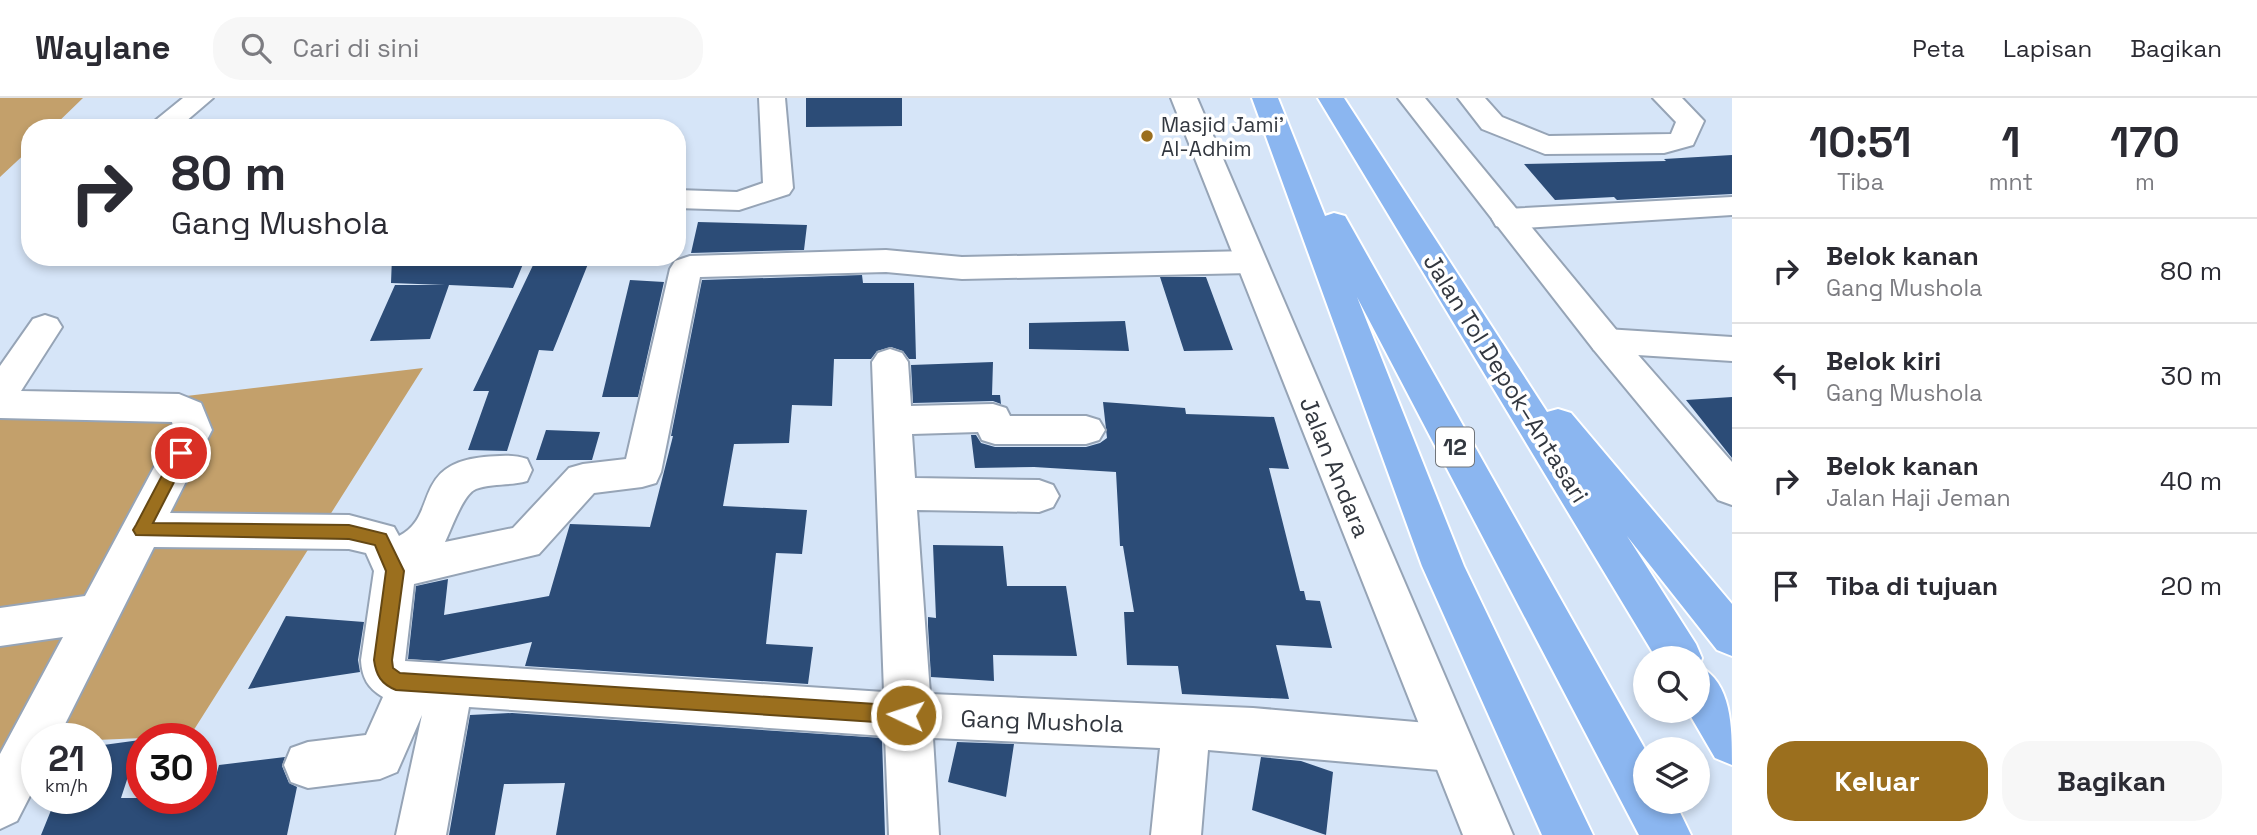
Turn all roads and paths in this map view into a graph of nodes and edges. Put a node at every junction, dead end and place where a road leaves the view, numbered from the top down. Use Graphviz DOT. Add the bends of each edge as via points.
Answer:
graph roads {
  1 [pos="200,98"];
  2 [pos="772,98"];
  3 [pos="1184,98"];
  4 [pos="1265,98"];
  5 [pos="1331,98"];
  6 [pos="1410,98"];
  7 [pos="1471,98"];
  8 [pos="1666,98"];
  9 [pos="172,119"];
  10 [pos="686,199"];
  11 [pos="1732,206"];
  12 [pos="1732,222"];
  13 [pos="1513,226"];
  14 [pos="1251,262"];
  15 [pos="1459,302"];
  16 [pos="45,327"];
  17 [pos="1606,341"];
  18 [pos="1732,349"];
  19 [pos="890,362"];
  20 [pos="0,394"];
  21 [pos="0,404"];
  22 [pos="894,420"];
  23 [pos="1086,430"];
  24 [pos="513,470"];
  25 [pos="1732,489"];
  26 [pos="899,494"];
  27 [pos="1039,496"];
  28 [pos="142,530"];
  29 [pos="392,565"];
  30 [pos="97,613"];
  31 [pos="0,627"];
  32 [pos="1732,636"];
  33 [pos="1673,646"];
  34 [pos="432,682"];
  35 [pos="1710,707"];
  36 [pos="906,715"];
  37 [pos="1186,727"];
  38 [pos="1732,743"];
  39 [pos="1451,748"];
  40 [pos="308,765"];
  41 [pos="1633,775"];
  42 [pos="0,804"];
  43 [pos="1654,814"];
  44 [pos="421,835"];
  45 [pos="914,835"];
  46 [pos="1176,835"];
  47 [pos="1488,835"];
  48 [pos="1568,835"];
  49 [pos="1666,835"];
  1 -- 9 [label="street"];
  2 -- 10 [label="street" via="778,188 740,201"];
  3 -- 14 [label="street, Jalan Andara"];
  4 -- 41 [label="highway, 12"];
  4 -- 48 [label="highway" via="1443,566"];
  5 -- 15 [label="highway, Jalan Tol Depok–Antasari"];
  6 -- 13 [label="street"];
  7 -- 8 [label="street" via="1492,123 1545,145 1558,145 1664,144 1683,139 1690,121"];
  11 -- 13 [label="street"];
  12 -- 13 [label="street"];
  13 -- 17 [label="street"];
  14 -- 29 [label="street" via="962,268 886,261 690,267 642,472 583,479 525,542"];
  14 -- 39 [label="street, Jalan Andara"];
  15 -- 32 [label="highway"];
  15 -- 33 [label="highway, Jalan Tol Depok–Antasari"];
  16 -- 20 [label="street"];
  17 -- 18 [label="street"];
  17 -- 25 [label="street"];
  19 -- 22 [label="street"];
  21 -- 28 [label="street" via="179,408 188,413 193,430"];
  22 -- 23 [label="street" via="993,418 995,430"];
  22 -- 26 [label="street"];
  24 -- 29 [label="street" via="468,474 453,484 424,543"];
  26 -- 27 [label="street"];
  26 -- 36 [label="street"];
  28 -- 29 [label="street" via="349,532 380,539"];
  28 -- 30 [label="street"];
  29 -- 34 [label="street, Gang Mushola" via="384,672 396,681"];
  30 -- 31 [label="street"];
  30 -- 42 [label="street"];
  34 -- 36 [label="street, Gang Mushola"];
  34 -- 40 [label="street" via="380,756"];
  34 -- 44 [label="street"];
  35 -- 38 [label="highway"];
  36 -- 37 [label="street, Gang Mushola"];
  36 -- 45 [label="street"];
  37 -- 39 [label="street, Gang Mushola"];
  37 -- 46 [label="street"];
  39 -- 47 [label="street, Jalan Andara"];
  43 -- 49 [label="highway"];
}
